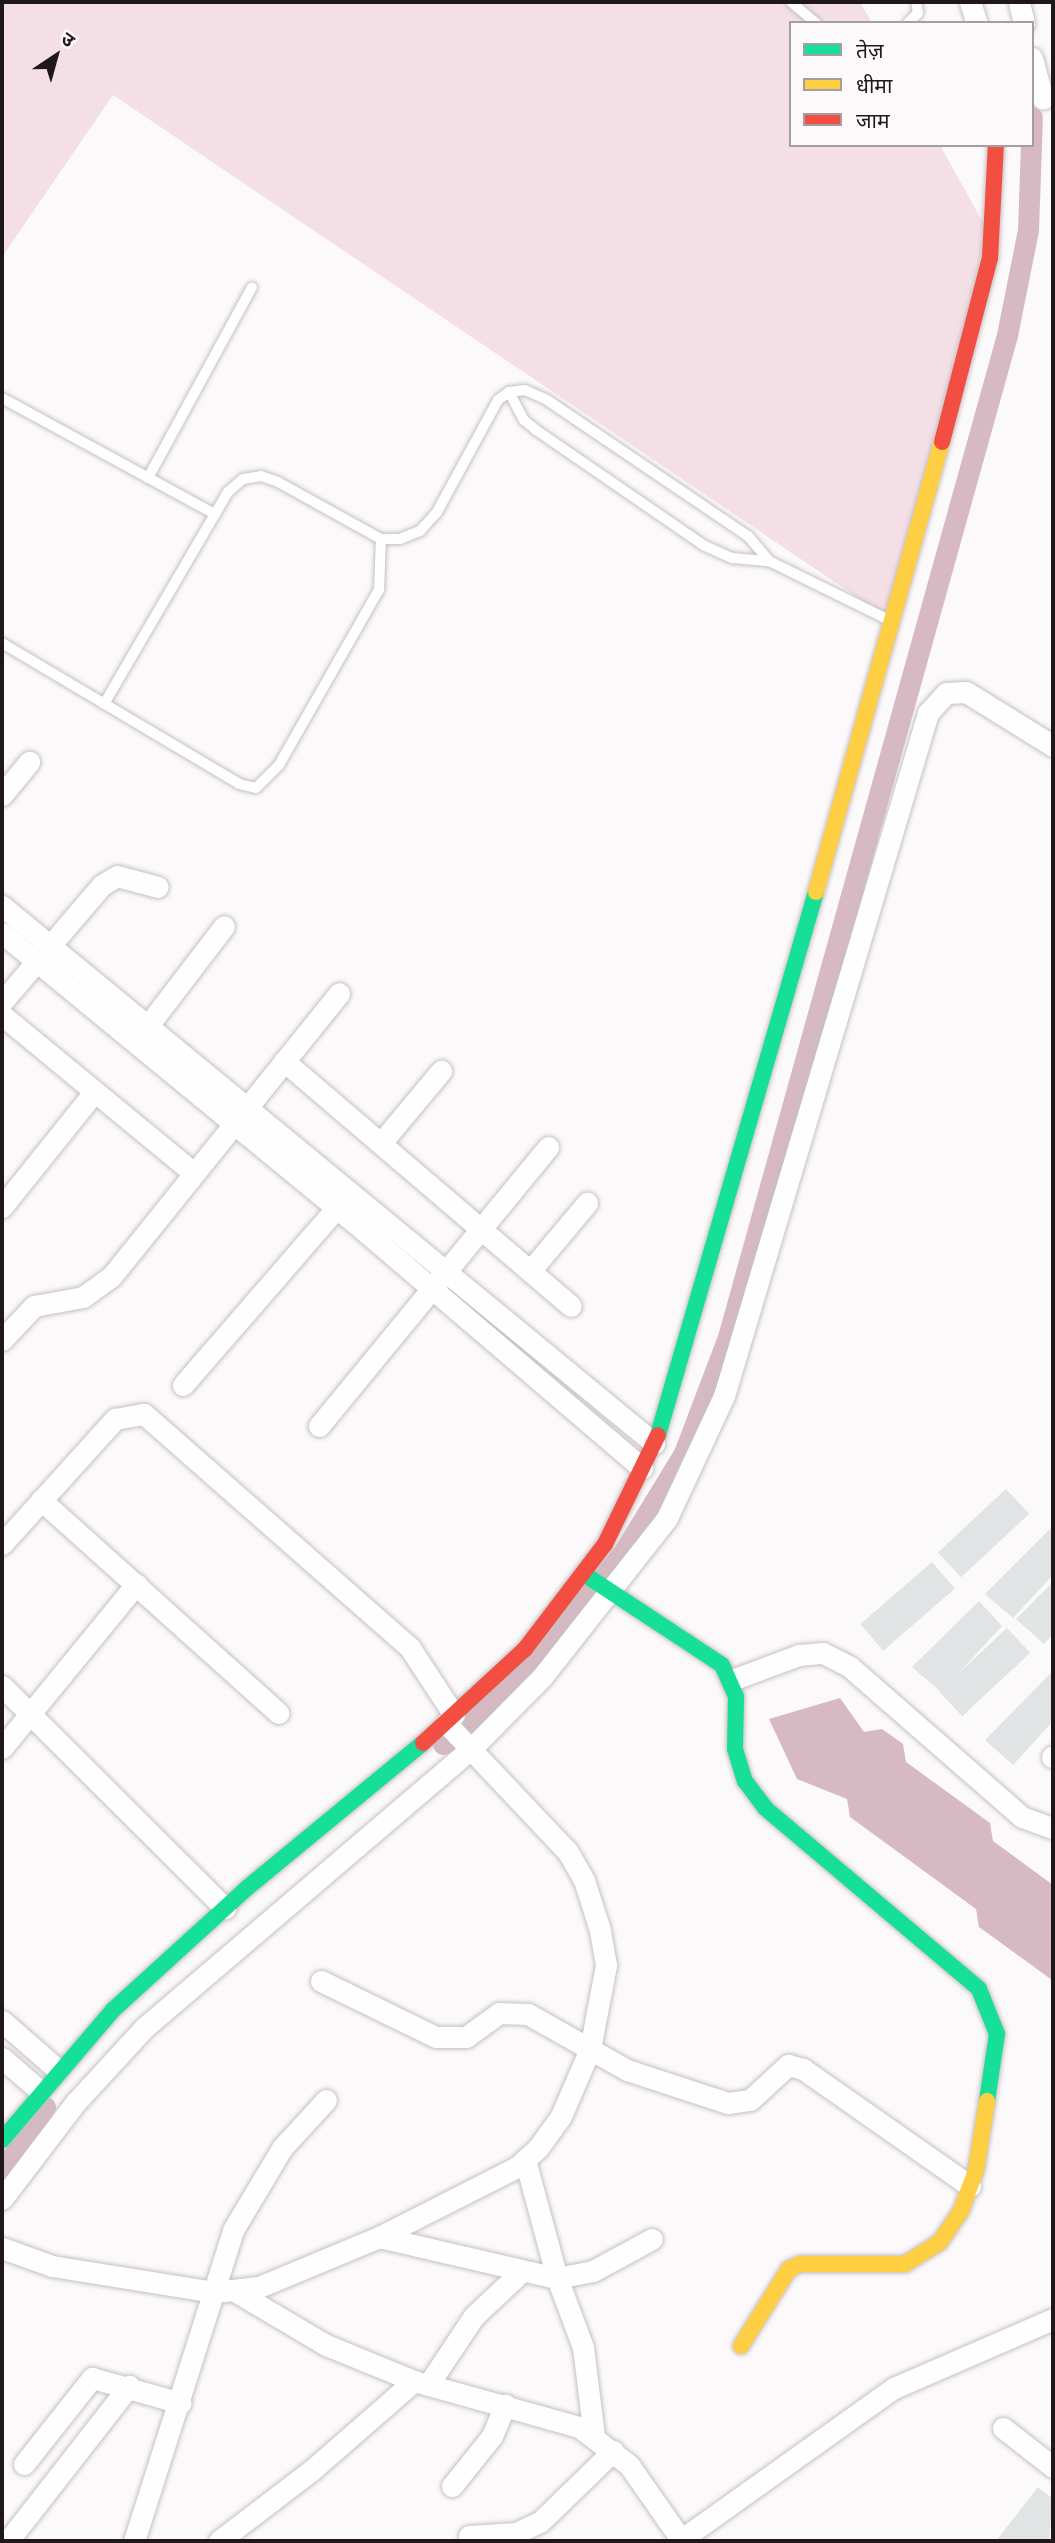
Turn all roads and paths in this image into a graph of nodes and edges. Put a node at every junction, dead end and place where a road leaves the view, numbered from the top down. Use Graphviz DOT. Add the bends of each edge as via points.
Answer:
graph roads {
  1 [pos="791,2"];
  2 [pos="916,2"];
  3 [pos="970,2"];
  4 [pos="1019,2"];
  5 [pos="814,21"];
  6 [pos="910,21"];
  7 [pos="976,21"];
  8 [pos="1024,21"];
  9 [pos="1041,67"];
  10 [pos="1042,99"];
  11 [pos="996,147"];
  12 [pos="252,287"];
  13 [pos="509,392"];
  14 [pos="2,398"];
  15 [pos="148,478"];
  16 [pos="215,514"];
  17 [pos="381,539"];
  18 [pos="769,561"];
  19 [pos="894,622"];
  20 [pos="2,643"];
  21 [pos="104,704"];
  22 [pos="1053,746"];
  23 [pos="29,762"];
  24 [pos="2,795"];
  25 [pos="158,887"];
  26 [pos="2,906"];
  27 [pos="224,926"];
  28 [pos="2,933"];
  29 [pos="51,946"];
  30 [pos="37,962"];
  31 [pos="339,993"];
  32 [pos="2,1002"];
  33 [pos="2,1015"];
  34 [pos="148,1025"];
  35 [pos="135,1042"];
  36 [pos="284,1060"];
  37 [pos="441,1071"];
  38 [pos="94,1091"];
  39 [pos="247,1105"];
  40 [pos="233,1124"];
  41 [pos="381,1143"];
  42 [pos="548,1147"];
  43 [pos="194,1173"];
  44 [pos="343,1200"];
  45 [pos="587,1203"];
  46 [pos="2,1207"];
  47 [pos="482,1230"];
  48 [pos="530,1271"];
  49 [pos="439,1282"];
  50 [pos="571,1306"];
  51 [pos="2,1340"];
  52 [pos="183,1385"];
  53 [pos="319,1426"];
  54 [pos="654,1443"];
  55 [pos="642,1468"];
  56 [pos="41,1500"];
  57 [pos="2,1544"];
  58 [pos="587,1576"];
  59 [pos="136,1584"];
  60 [pos="610,1591"];
  61 [pos="732,1681"];
  62 [pos="2,1686"];
  63 [pos="278,1713"];
  64 [pos="31,1715"];
  65 [pos="457,1732"];
  66 [pos="2,1748"];
  67 [pos="1053,1828"];
  68 [pos="225,1908"];
  69 [pos="321,1981"];
  70 [pos="2,2021"];
  71 [pos="590,2049"];
  72 [pos="2,2057"];
  73 [pos="58,2070"];
  74 [pos="39,2090"];
  75 [pos="326,2100"];
  76 [pos="2,2140"];
  77 [pos="525,2160"];
  78 [pos="970,2186"];
  79 [pos="2,2199"];
  80 [pos="379,2237"];
  81 [pos="652,2239"];
  82 [pos="2,2248"];
  83 [pos="521,2272"];
  84 [pos="557,2278"];
  85 [pos="224,2291"];
  86 [pos="1053,2319"];
  87 [pos="741,2346"];
  88 [pos="421,2383"];
  89 [pos="129,2386"];
  90 [pos="181,2403"];
  91 [pos="505,2405"];
  92 [pos="1003,2428"];
  93 [pos="594,2436"];
  94 [pos="613,2451"];
  95 [pos="24,2464"];
  96 [pos="1053,2467"];
  97 [pos="452,2486"];
  98 [pos="468,2536"];
  99 [pos="682,2540"];
  100 [pos="8,2541"];
  101 [pos="134,2541"];
  102 [pos="219,2541"];
  1 -- 5 [label="lane"];
  2 -- 6 [label="lane" via="918,13"];
  3 -- 7 [label="street"];
  4 -- 8 [label="street"];
  9 -- 10 [label="street"];
  11 -- 19 [label="street" via="990,258"];
  12 -- 15 [label="lane"];
  13 -- 17 [label="lane" via="498,400 437,512 420,531"];
  13 -- 18 [label="lane" via="525,390 547,400 749,537"];
  13 -- 18 [label="lane" via="536,430 705,546 732,558"];
  14 -- 15 [label="lane"];
  15 -- 16 [label="lane"];
  16 -- 17 [label="lane" via="243,479 261,476"];
  16 -- 21 [label="lane"];
  17 -- 21 [label="lane" via="379,590 279,765 256,788 239,784"];
  18 -- 19 [label="lane"];
  19 -- 54 [label="street" via="724,1228"];
  20 -- 21 [label="lane"];
  22 -- 60 [label="street" via="967,692 946,693 928,713 724,1396 667,1518"];
  23 -- 24 [label="street"];
  25 -- 29 [label="street" via="117,876 102,885"];
  26 -- 29 [label="street"];
  27 -- 34 [label="street"];
  28 -- 30 [label="street"];
  29 -- 30 [label="street"];
  29 -- 34 [label="street"];
  30 -- 32 [label="street"];
  30 -- 35 [label="street"];
  31 -- 36 [label="street"];
  33 -- 38 [label="street"];
  34 -- 35 [label="street"];
  34 -- 39 [label="street"];
  35 -- 40 [label="street"];
  36 -- 39 [label="street"];
  36 -- 41 [label="street"];
  37 -- 41 [label="street"];
  38 -- 43 [label="street"];
  38 -- 46 [label="street"];
  39 -- 40 [label="street"];
  39 -- 44 [label="street"];
  40 -- 43 [label="street"];
  40 -- 44 [label="street"];
  41 -- 47 [label="street"];
  42 -- 47 [label="street"];
  43 -- 51 [label="street" via="111,1277 83,1297 34,1306"];
  44 -- 49 [label="street"];
  44 -- 52 [label="street"];
  45 -- 48 [label="street"];
  47 -- 48 [label="street"];
  47 -- 49 [label="street"];
  48 -- 50 [label="street"];
  49 -- 53 [label="street"];
  49 -- 54 [label="street"];
  49 -- 55 [label="street"];
  54 -- 55 [label="street"];
  55 -- 58 [label="street"];
  56 -- 57 [label="street"];
  56 -- 59 [label="street"];
  56 -- 65 [label="street" via="115,1419 144,1414 410,1648"];
  58 -- 60 [label="street"];
  58 -- 65 [label="street"];
  59 -- 63 [label="street"];
  59 -- 64 [label="street"];
  60 -- 61 [label="street" via="722,1665"];
  60 -- 65 [label="street"];
  61 -- 67 [label="street" via="799,1655 823,1653 850,1667 1022,1817"];
  61 -- 78 [label="street" via="735,1749 746,1781 765,1808 952,1961 990,2007 997,2034"];
  62 -- 64 [label="street"];
  64 -- 66 [label="street"];
  64 -- 68 [label="street"];
  65 -- 68 [label="street"];
  65 -- 71 [label="street" via="566,1851 584,1880 606,1965"];
  65 -- 79 [label="street" via="145,2028 76,2102"];
  68 -- 73 [label="street" via="113,2010"];
  69 -- 71 [label="street" via="436,2037 466,2037 499,2013 512,2012 528,2014"];
  70 -- 73 [label="street"];
  71 -- 77 [label="street" via="562,2116"];
  71 -- 78 [label="street" via="627,2070 728,2103 750,2100 788,2065 803,2069"];
  72 -- 74 [label="street"];
  73 -- 74 [label="street"];
  74 -- 76 [label="street"];
  75 -- 85 [label="street" via="282,2148 251,2196 233,2230"];
  77 -- 80 [label="street"];
  77 -- 84 [label="street"];
  78 -- 87 [label="street" via="940,2242 920,2258 888,2266 800,2264 789,2269"];
  80 -- 83 [label="street"];
  80 -- 85 [label="street" via="317,2267 259,2287"];
  81 -- 84 [label="street" via="593,2271"];
  82 -- 85 [label="street" via="51,2266"];
  83 -- 84 [label="street"];
  83 -- 88 [label="street" via="474,2316"];
  84 -- 93 [label="street" via="583,2347"];
  85 -- 88 [label="street" via="303,2334"];
  85 -- 90 [label="street"];
  86 -- 99 [label="street" via="894,2388"];
  88 -- 91 [label="street"];
  88 -- 102 [label="street"];
  89 -- 90 [label="street"];
  89 -- 95 [label="street" via="92,2378"];
  89 -- 100 [label="street"];
  90 -- 101 [label="street"];
  91 -- 93 [label="street" via="579,2427"];
  91 -- 97 [label="street" via="492,2436"];
  92 -- 96 [label="street"];
  93 -- 94 [label="street"];
  94 -- 98 [label="street" via="540,2522 516,2533"];
  94 -- 99 [label="street" via="629,2465"];
}
